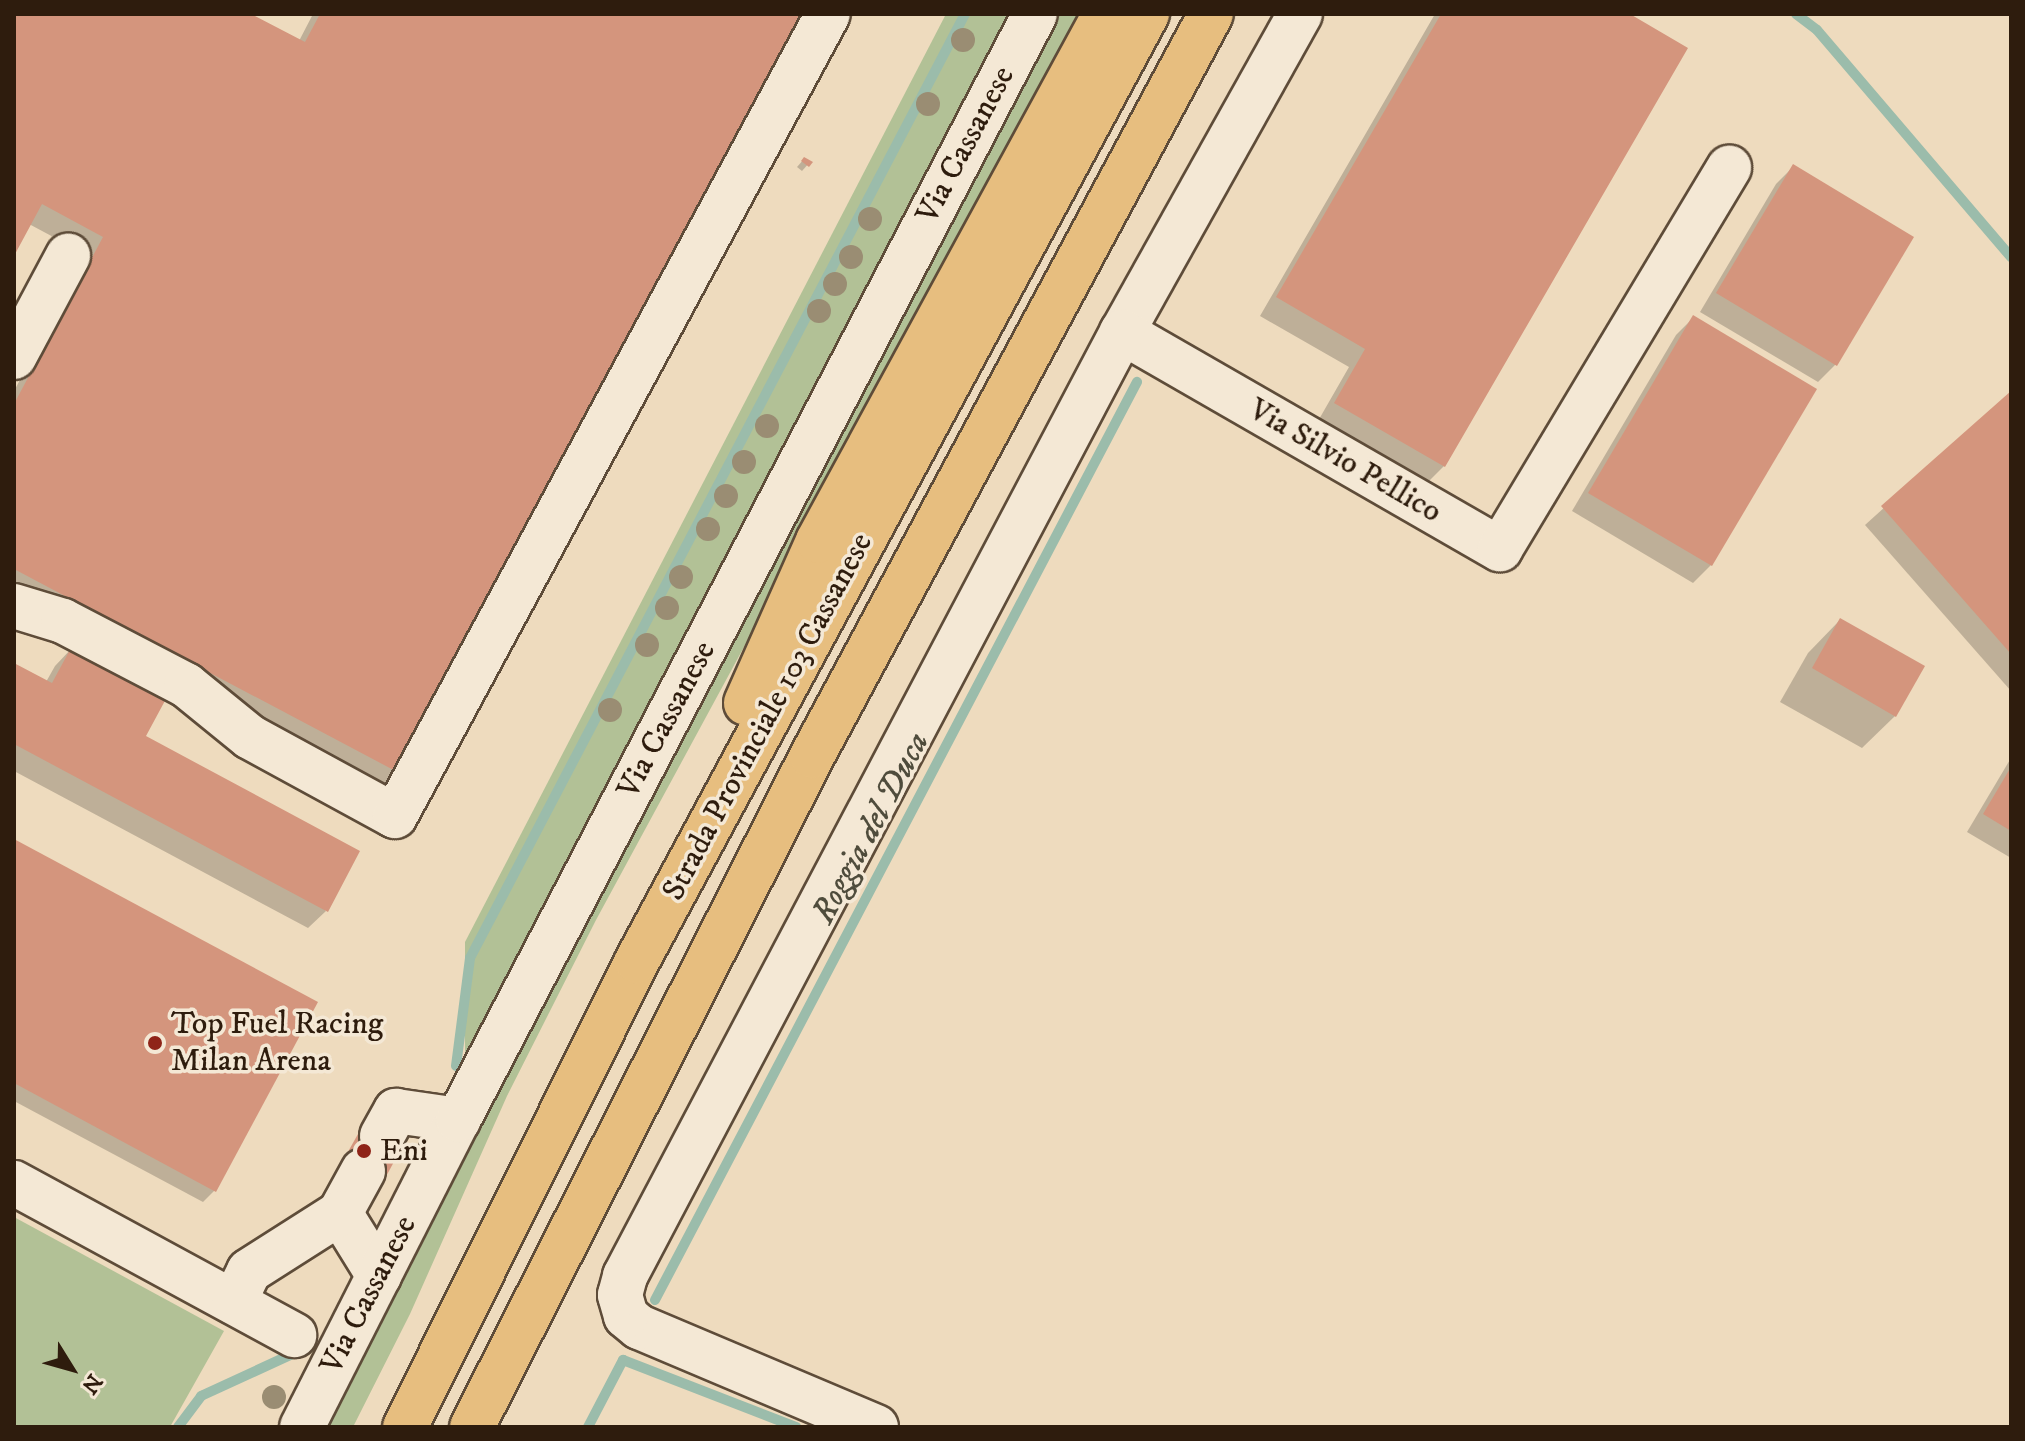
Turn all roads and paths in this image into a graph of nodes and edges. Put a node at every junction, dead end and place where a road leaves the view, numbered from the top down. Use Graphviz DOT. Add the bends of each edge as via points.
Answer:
graph roads {
  1 [pos="828,14"];
  2 [pos="1035,14"];
  3 [pos="1105,14"];
  4 [pos="1147,14"];
  5 [pos="1211,14"];
  6 [pos="1226,14"];
  7 [pos="1300,14"];
  8 [pos="1729,168"];
  9 [pos="1123,176"];
  10 [pos="68,256"];
  11 [pos="1122,332"];
  12 [pos="14,357"];
  13 [pos="14,606"];
  14 [pos="637,961"];
  15 [pos="458,1120"];
  16 [pos="14,1183"];
  17 [pos="340,1213"];
  18 [pos="379,1276"];
  19 [pos="234,1302"];
  20 [pos="294,1335"];
  21 [pos="514,1343"];
  22 [pos="302,1427"];
  23 [pos="405,1427"];
  24 [pos="472,1427"];
  25 [pos="482,1427"];
  26 [pos="876,1427"];
  1 -- 13 [label="street" via="395,816 250,737 186,685 63,621"];
  2 -- 15 [label="street, Via Cassanese"];
  3 -- 14 [label="highway" via="818,541"];
  4 -- 14 [label="highway, Strada Provinciale 103 Cassanese"];
  5 -- 9 [label="highway, Strada Provinciale 103 Cassanese"];
  6 -- 9 [label="highway"];
  7 -- 11 [label="street"];
  8 -- 11 [label="street, Via Silvio Pellico" via="1500,549"];
  9 -- 21 [label="highway, Strada Provinciale 103 Cassanese" via="812,756"];
  10 -- 12 [label="street"];
  11 -- 26 [label="street" via="647,1233 620,1295 626,1316 639,1327"];
  14 -- 23 [label="highway, Strada Provinciale 103 Cassanese"];
  15 -- 17 [label="street" via="396,1111"];
  15 -- 18 [label="street, Via Cassanese"];
  16 -- 19 [label="street"];
  17 -- 18 [label="street"];
  17 -- 19 [label="street" via="249,1271"];
  18 -- 22 [label="street, Via Cassanese"];
  19 -- 20 [label="street"];
  21 -- 24 [label="highway, Strada Provinciale 103 Cassanese"];
  21 -- 25 [label="highway"];
}
